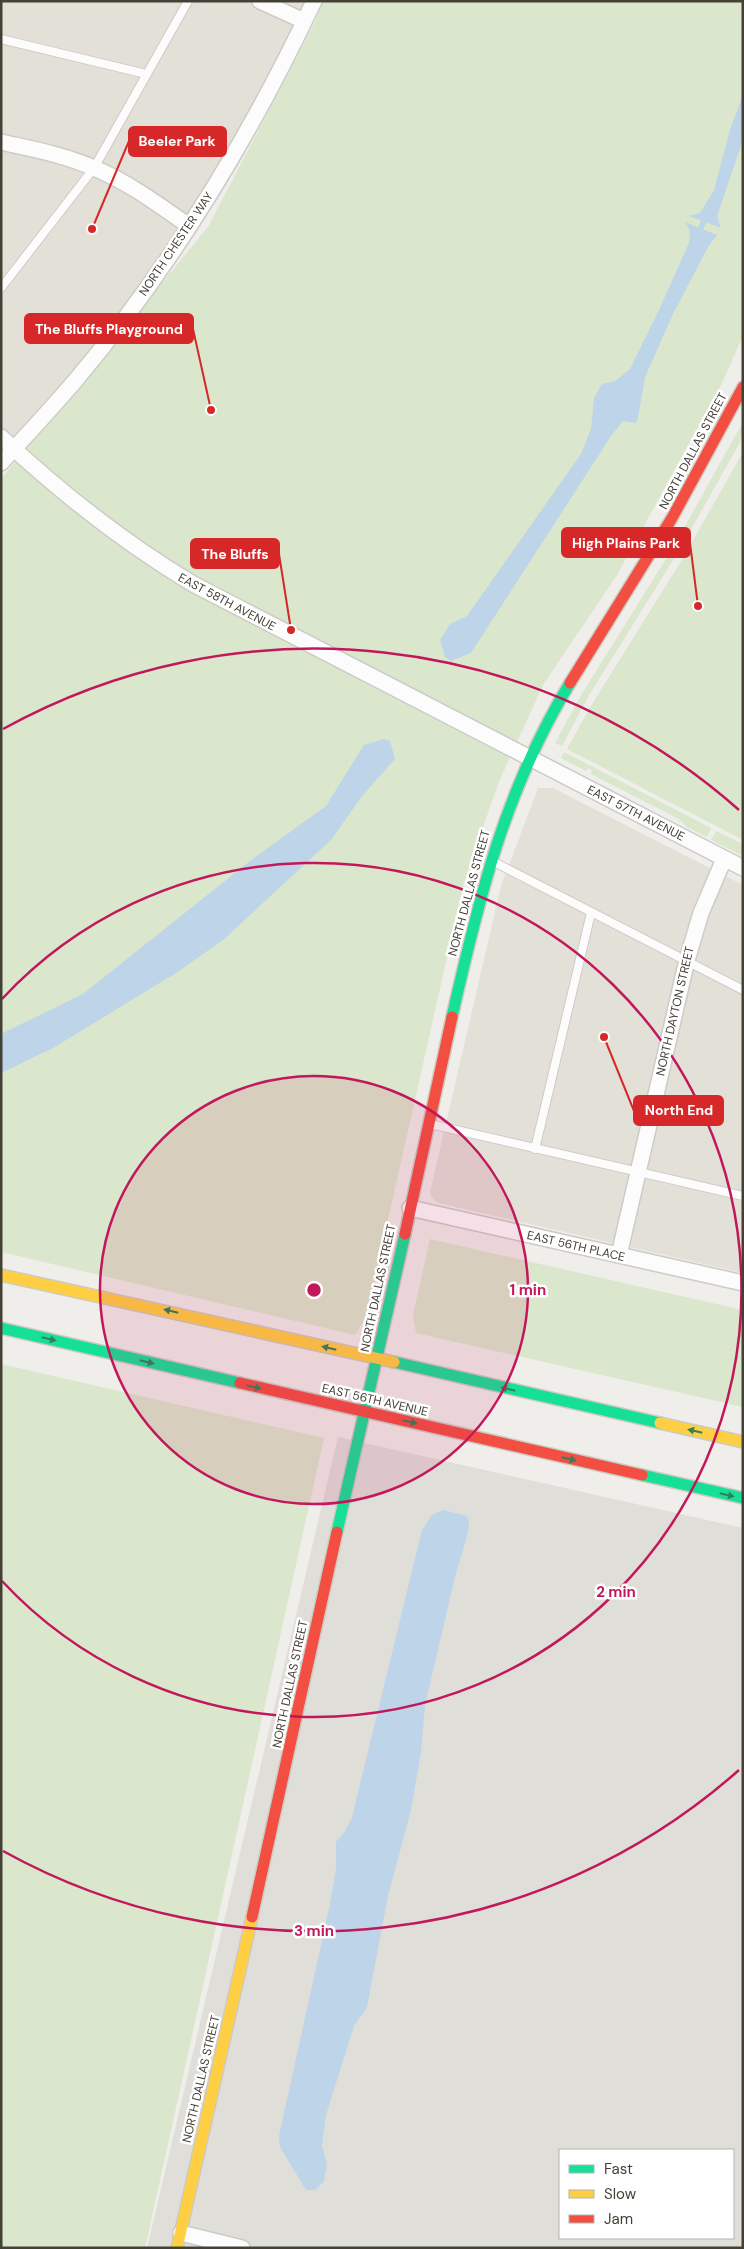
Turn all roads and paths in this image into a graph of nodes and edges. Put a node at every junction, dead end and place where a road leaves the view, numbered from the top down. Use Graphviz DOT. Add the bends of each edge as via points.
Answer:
graph roads {
  1 [pos="188,1"];
  2 [pos="260,1"];
  3 [pos="314,1"];
  4 [pos="304,21"];
  5 [pos="1,39"];
  6 [pos="146,74"];
  7 [pos="1,142"];
  8 [pos="94,168"];
  9 [pos="189,226"];
  10 [pos="1,288"];
  11 [pos="743,387"];
  12 [pos="1,437"];
  13 [pos="14,449"];
  14 [pos="1,463"];
  15 [pos="529,758"];
  16 [pos="724,859"];
  17 [pos="490,860"];
  18 [pos="743,868"];
  19 [pos="591,913"];
  20 [pos="686,960"];
  21 [pos="743,990"];
  22 [pos="428,1124"];
  23 [pos="536,1149"];
  24 [pos="638,1172"];
  25 [pos="742,1194"];
  26 [pos="410,1208"];
  27 [pos="619,1255"];
  28 [pos="1,1275"];
  29 [pos="743,1283"];
  30 [pos="1,1328"];
  31 [pos="377,1358"];
  32 [pos="363,1412"];
  33 [pos="743,1442"];
  34 [pos="743,1498"];
  35 [pos="179,2241"];
  36 [pos="242,2248"];
  1 -- 6 [label="lane"];
  2 -- 4 [label="street"];
  3 -- 4 [label="street, NORTH CHESTER WAY"];
  4 -- 9 [label="street, NORTH CHESTER WAY" via="248,132"];
  5 -- 6 [label="lane"];
  6 -- 8 [label="lane"];
  7 -- 8 [label="street"];
  8 -- 9 [label="street"];
  8 -- 10 [label="lane"];
  9 -- 13 [label="street, NORTH CHESTER WAY" via="128,314 76,380"];
  11 -- 15 [label="street, NORTH DALLAS STREET" via="663,534 563,694"];
  12 -- 13 [label="street, EAST 58TH AVENUE"];
  13 -- 14 [label="street, NORTH CHESTER WAY"];
  13 -- 15 [label="street, EAST 58TH AVENUE" via="97,520 179,576"];
  15 -- 16 [label="street, EAST 57TH AVENUE"];
  15 -- 17 [label="street, NORTH DALLAS STREET"];
  16 -- 18 [label="street, EAST 57TH AVENUE"];
  16 -- 20 [label="street, NORTH DAYTON STREET" via="701,913"];
  17 -- 19 [label="lane"];
  17 -- 22 [label="street, NORTH DALLAS STREET"];
  19 -- 20 [label="lane"];
  19 -- 23 [label="lane"];
  20 -- 21 [label="lane"];
  20 -- 24 [label="street, NORTH DAYTON STREET"];
  22 -- 23 [label="lane"];
  22 -- 26 [label="street, NORTH DALLAS STREET"];
  23 -- 24 [label="lane"];
  24 -- 25 [label="lane"];
  24 -- 27 [label="street, NORTH DAYTON STREET"];
  26 -- 27 [label="street, EAST 56TH PLACE"];
  26 -- 31 [label="street, NORTH DALLAS STREET"];
  27 -- 29 [label="street, EAST 56TH PLACE"];
  31 -- 28 [label="street, one-way"];
  30 -- 32 [label="street, EAST 56TH AVENUE, one-way"];
  31 -- 32 [label="street, NORTH DALLAS STREET"];
  33 -- 31 [label="street, one-way"];
  32 -- 34 [label="street, EAST 56TH AVENUE, one-way"];
  32 -- 35 [label="street, NORTH DALLAS STREET"];
  35 -- 36 [label="street"];
}
